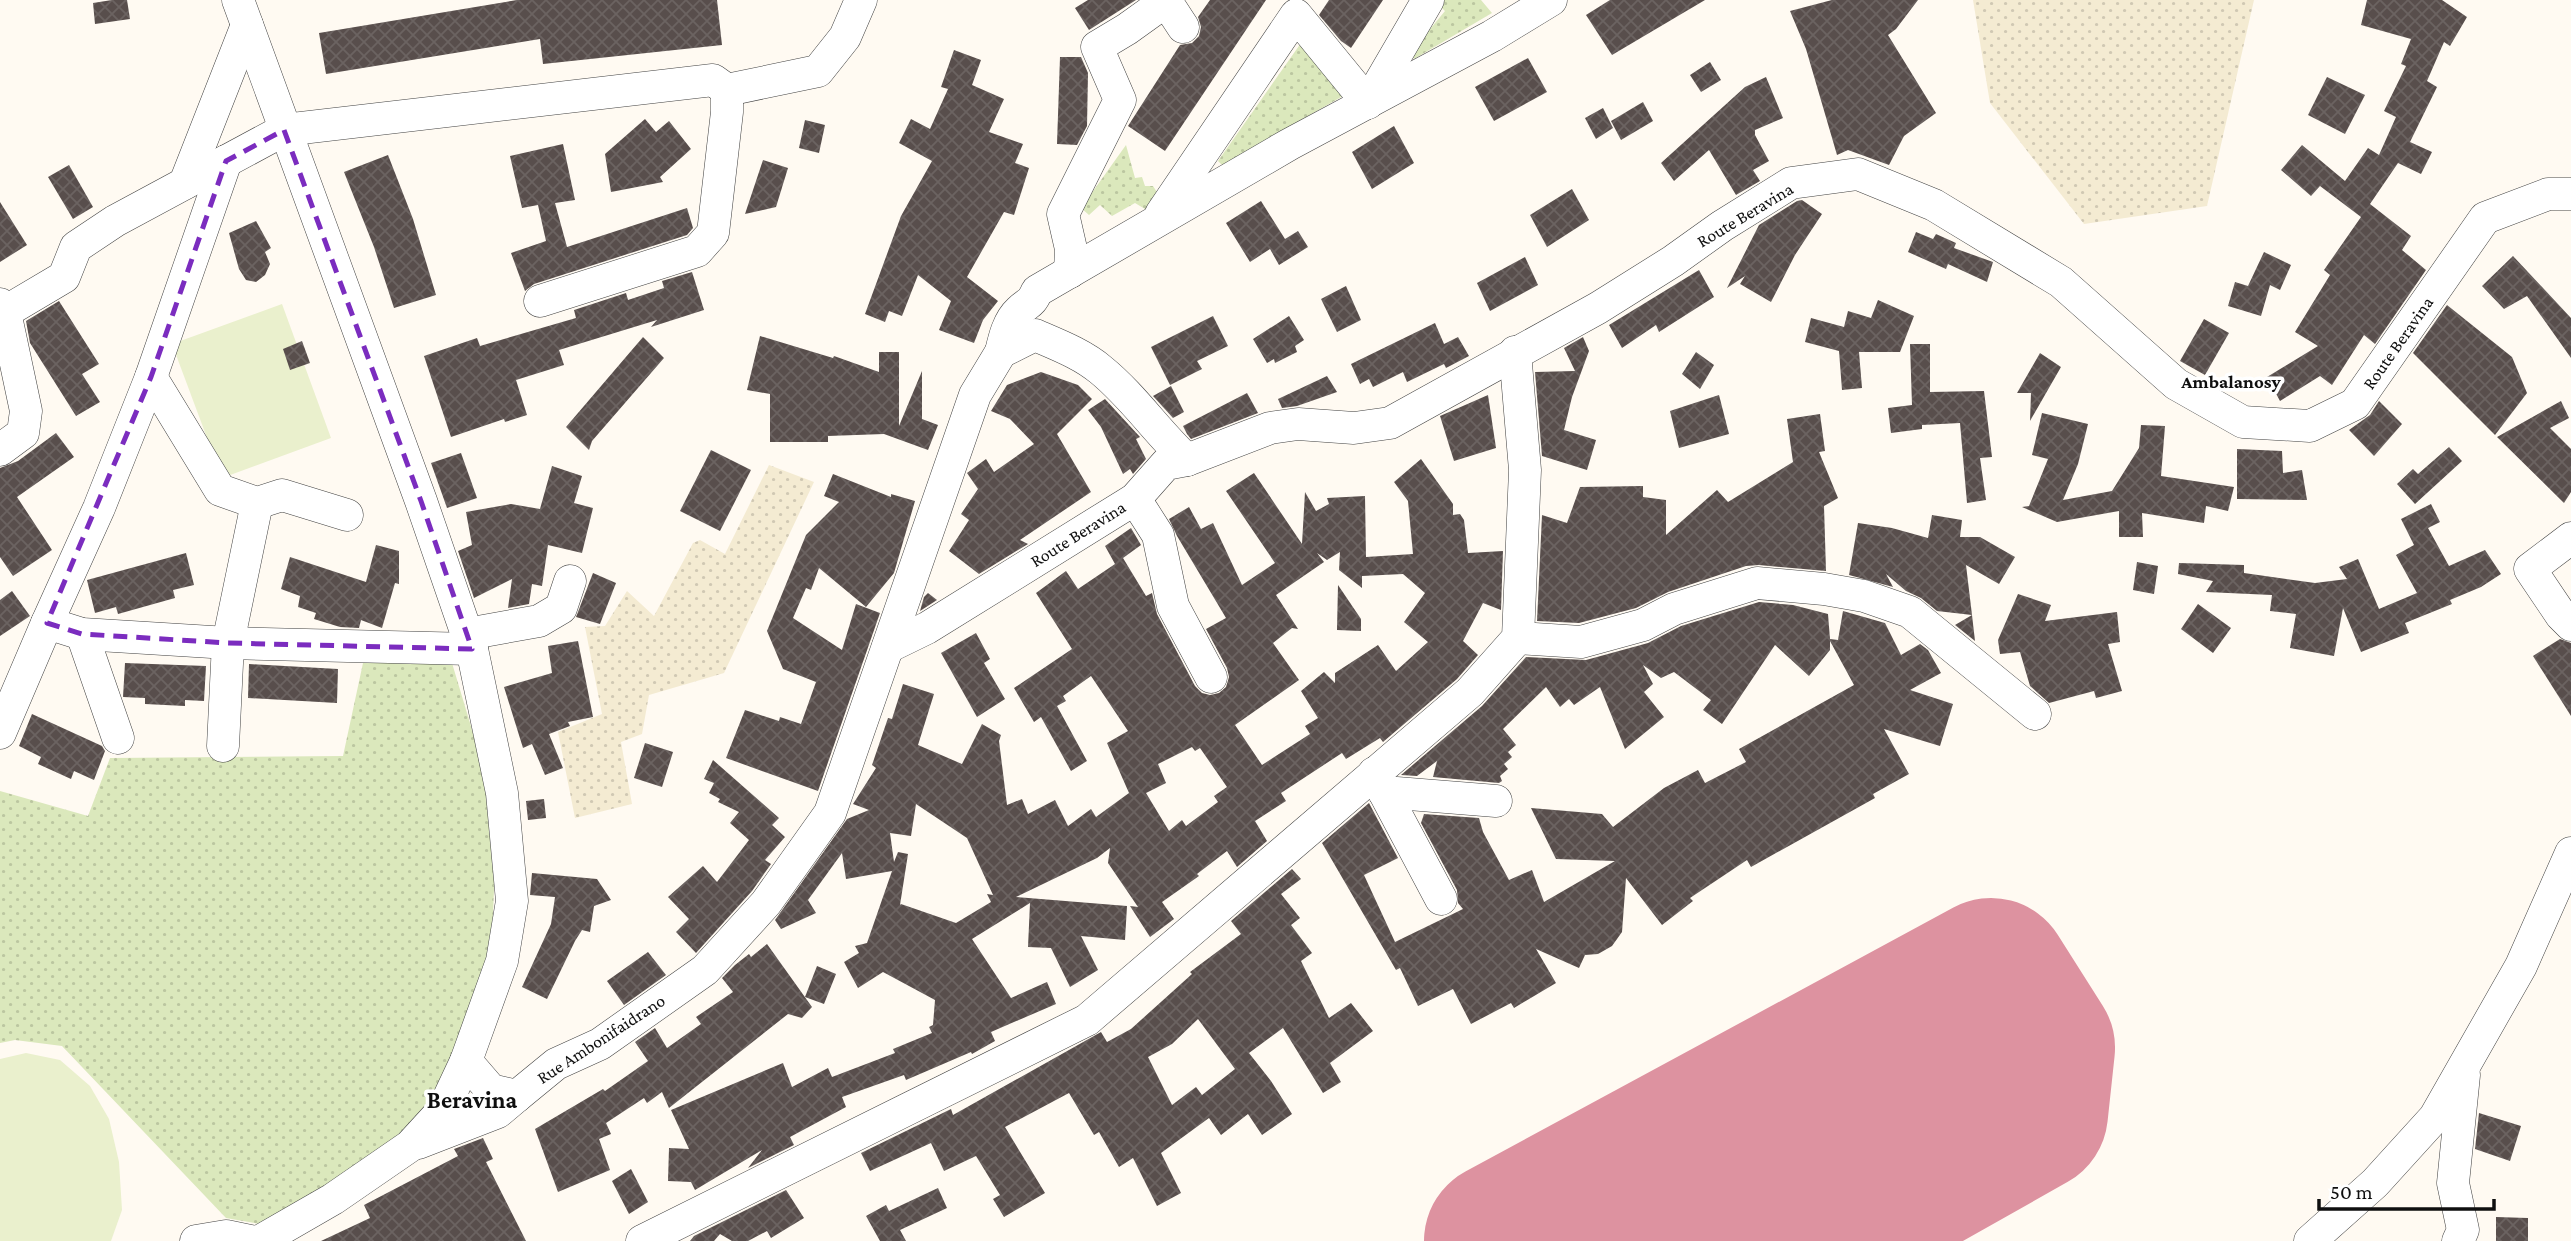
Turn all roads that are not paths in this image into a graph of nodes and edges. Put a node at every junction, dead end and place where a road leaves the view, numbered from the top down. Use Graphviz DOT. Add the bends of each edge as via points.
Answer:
graph roads {
  1 [pos="861,0"];
  2 [pos="1428,0"];
  3 [pos="1551,0"];
  4 [pos="243,13"];
  5 [pos="1183,27"];
  6 [pos="727,90"];
  7 [pos="1368,103"];
  8 [pos="284,130"];
  9 [pos="226,162"];
  10 [pos="185,183"];
  11 [pos="2571,194"];
  12 [pos="1156,220"];
  13 [pos="1070,272"];
  14 [pos="540,300"];
  15 [pos="2,308"];
  16 [pos="1000,352"];
  17 [pos="1515,352"];
  18 [pos="151,377"];
  19 [pos="0,450"];
  20 [pos="1187,460"];
  21 [pos="1135,499"];
  22 [pos="257,503"];
  23 [pos="347,514"];
  24 [pos="2571,538"];
  25 [pos="570,581"];
  26 [pos="47,623"];
  27 [pos="2571,625"];
  28 [pos="82,634"];
  29 [pos="1518,638"];
  30 [pos="470,642"];
  31 [pos="228,643"];
  32 [pos="888,647"];
  33 [pos="1211,677"];
  34 [pos="2035,714"];
  35 [pos="0,733"];
  36 [pos="118,738"];
  37 [pos="223,746"];
  38 [pos="1379,782"];
  39 [pos="1496,801"];
  40 [pos="2571,853"];
  41 [pos="1441,899"];
  42 [pos="466,1061"];
  43 [pos="2465,1063"];
  44 [pos="517,1096"];
  45 [pos="410,1146"];
  46 [pos="196,1241"];
  47 [pos="250,1241"];
  48 [pos="260,1241"];
  49 [pos="642,1241"];
  50 [pos="2310,1241"];
  51 [pos="2458,1241"];
  1 -- 6 [label="street" via="845,37 818,71"];
  2 -- 7 [label="street"];
  3 -- 7 [label="street, Rue Ambonifaidrano"];
  4 -- 8 [label="street"];
  4 -- 10 [label="street"];
  5 -- 13 [label="street" via="1166,1 1097,47 1120,100 1063,214 1071,248"];
  6 -- 8 [label="street" via="713,79"];
  6 -- 14 [label="street" via="713,233 697,251"];
  7 -- 12 [label="street, Rue Ambonifaidrano"];
  7 -- 12 [label="street" via="1296,15"];
  8 -- 9 [label="street"];
  8 -- 30 [label="street"];
  9 -- 10 [label="street"];
  9 -- 18 [label="street"];
  10 -- 15 [label="street" via="76,247 64,277"];
  11 -- 17 [label="street, Route Beravina" via="2547,194 2485,218 2355,404 2310,426 2243,422 2207,402 2176,384 2061,282 1934,205 1858,174 1791,183 1598,308"];
  12 -- 13 [label="street, Rue Ambonifaidrano"];
  13 -- 16 [label="street, Rue Ambonifaidrano" via="1037,291 1031,304 1018,312"];
  15 -- 19 [label="street" via="26,411 23,433"];
  16 -- 20 [label="street" via="1035,335 1070,349 1102,370"];
  16 -- 32 [label="street, Rue Ambonifaidrano" via="975,395"];
  17 -- 20 [label="street, Route Beravina" via="1390,422 1354,428 1298,424 1270,428"];
  17 -- 29 [label="street" via="1525,470"];
  18 -- 22 [label="street" via="220,490"];
  18 -- 26 [label="street"];
  20 -- 21 [label="street, Route Beravina" via="1166,464"];
  21 -- 32 [label="street, Route Beravina" via="927,628"];
  21 -- 33 [label="street" via="1158,535 1172,606"];
  22 -- 23 [label="street" via="282,495"];
  22 -- 31 [label="street"];
  24 -- 27 [label="street" via="2530,569"];
  25 -- 30 [label="street" via="561,608 539,621"];
  26 -- 28 [label="street"];
  26 -- 35 [label="street"];
  28 -- 31 [label="street"];
  28 -- 36 [label="street"];
  29 -- 34 [label="street" via="1581,642 1643,625 1674,609 1757,583 1824,589 1864,596 1910,612"];
  29 -- 38 [label="street"];
  30 -- 31 [label="street"];
  30 -- 42 [label="street" via="502,793 512,901 502,961"];
  31 -- 37 [label="street"];
  32 -- 44 [label="street, Rue Ambonifaidrano" via="830,813 766,903 705,970 600,1044 556,1064"];
  38 -- 39 [label="street"];
  38 -- 41 [label="street"];
  38 -- 49 [label="street" via="1087,1020"];
  40 -- 43 [label="street" via="2521,965"];
  42 -- 44 [label="street" via="491,1090"];
  42 -- 45 [label="street" via="443,1110"];
  43 -- 50 [label="street" via="2435,1117 2375,1183"];
  43 -- 51 [label="street" via="2453,1183 2463,1230"];
  44 -- 45 [label="street, Rue Ambonifaidrano" via="498,1112"];
  45 -- 48 [label="street" via="333,1199"];
  46 -- 47 [label="street" via="226,1236"];
}
